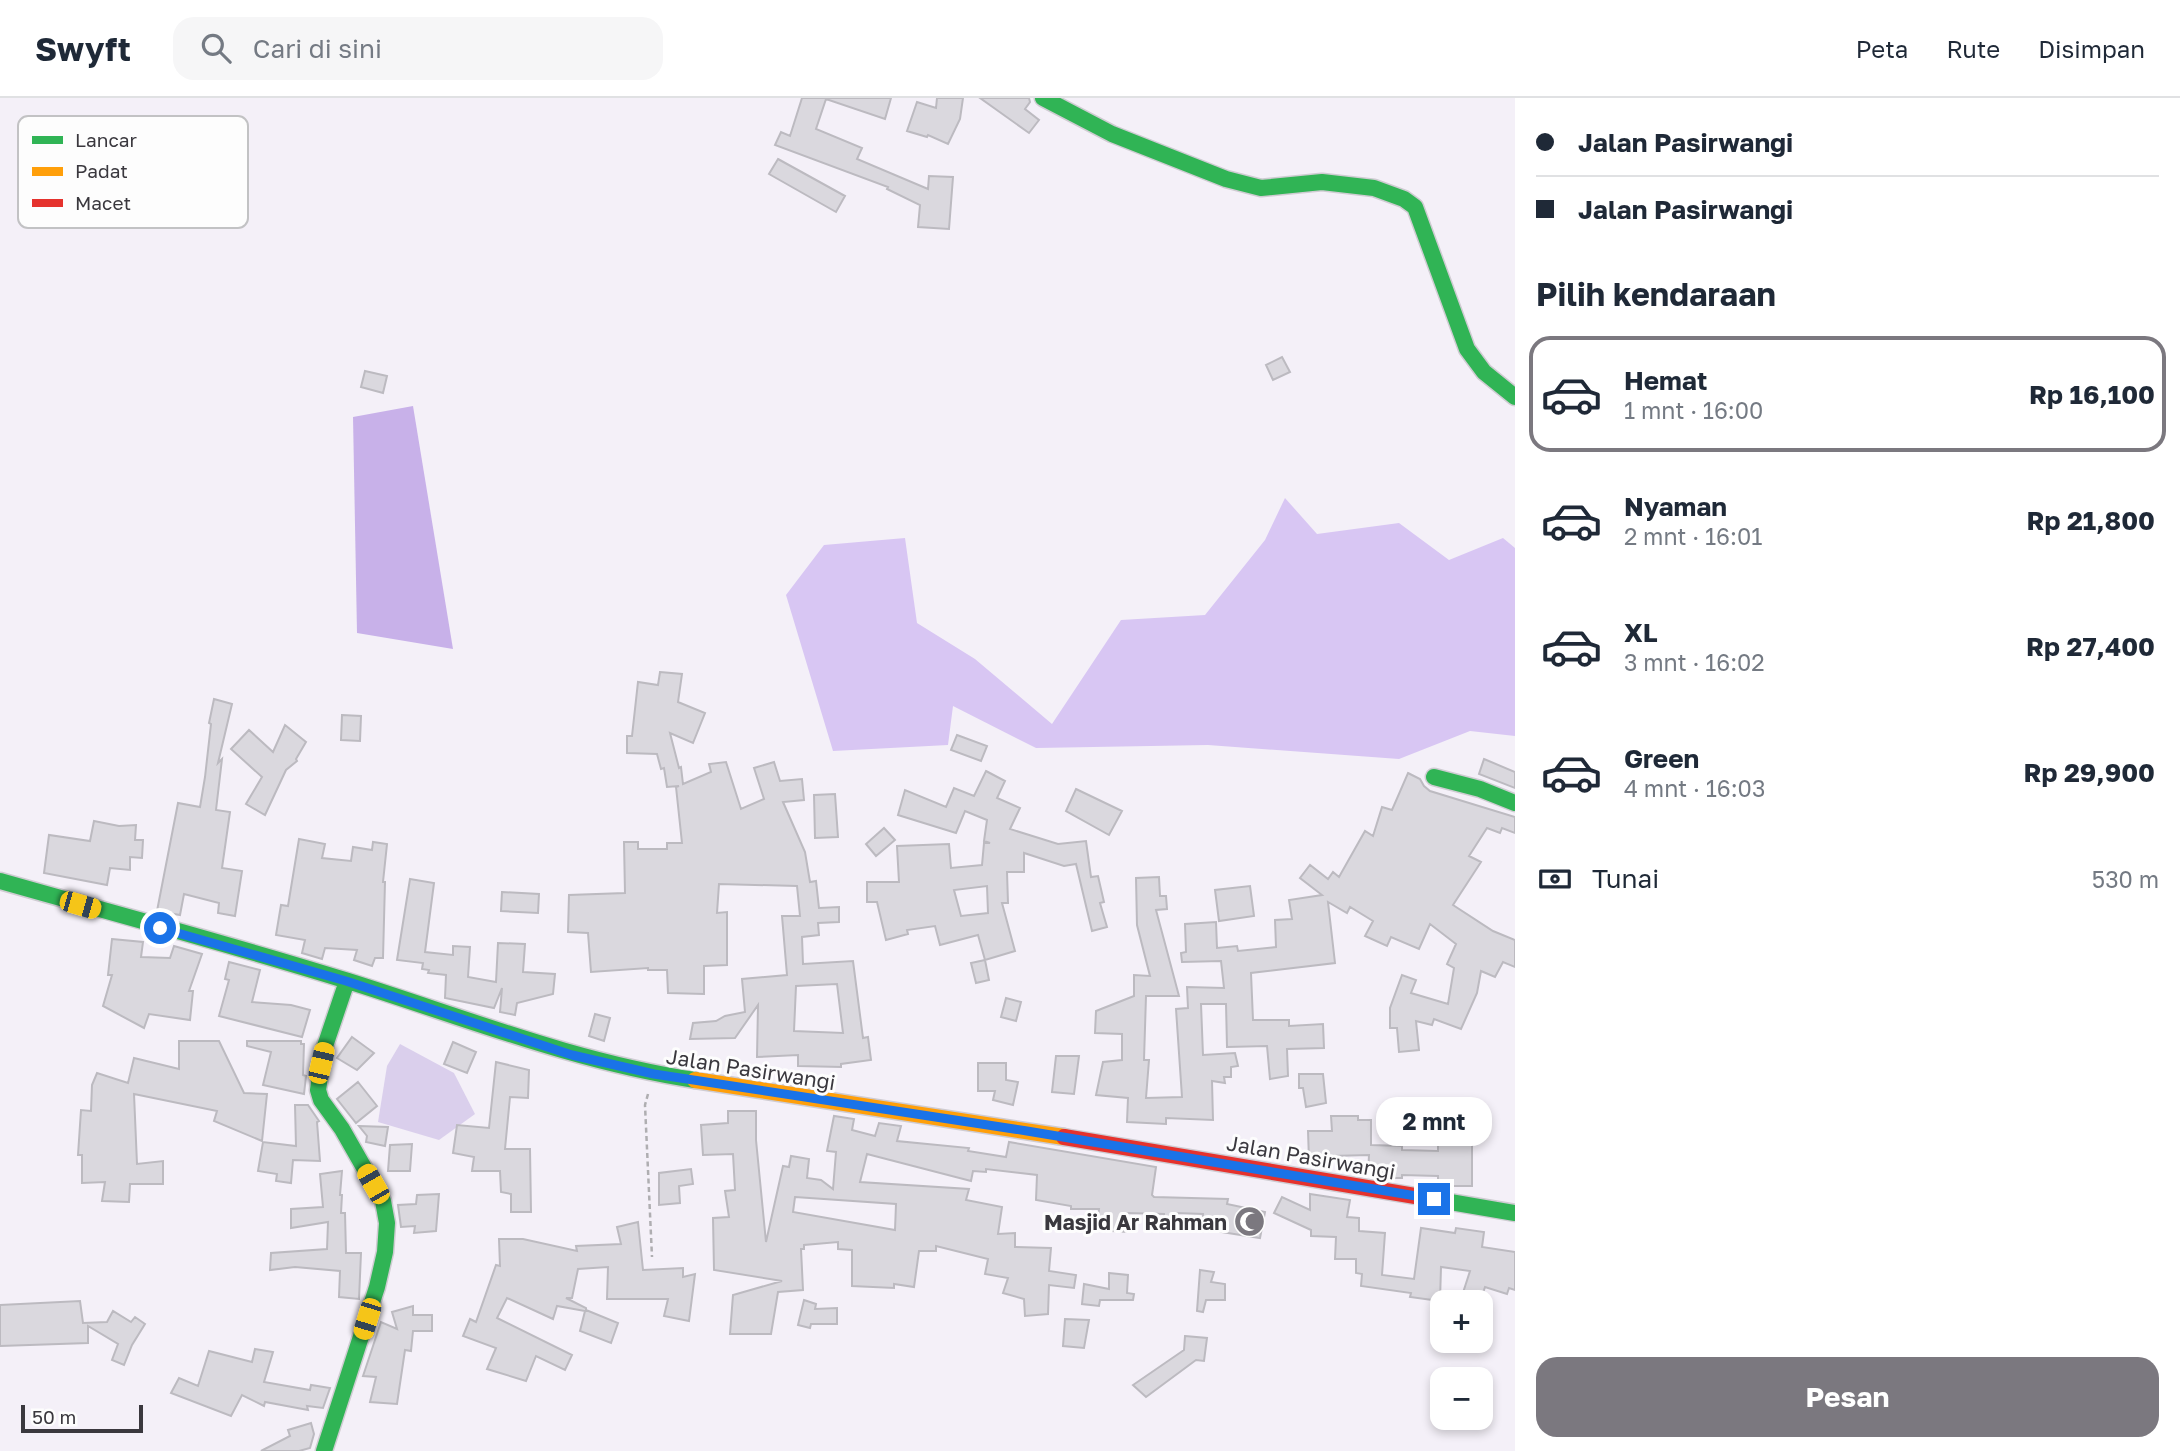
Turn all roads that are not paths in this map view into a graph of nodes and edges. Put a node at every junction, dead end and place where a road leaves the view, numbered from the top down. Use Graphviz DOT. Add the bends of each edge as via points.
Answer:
graph roads {
  1 [pos="1043,98"];
  2 [pos="1515,397"];
  3 [pos="1434,777"];
  4 [pos="1515,803"];
  5 [pos="0,881"];
  6 [pos="346,981"];
  7 [pos="1515,1213"];
  8 [pos="324,1451"];
  1 -- 2 [label="street" via="1112,134 1226,179 1261,187 1322,181 1374,188 1404,199 1415,207 1467,349 1484,372"];
  3 -- 4 [label="street"];
  5 -- 6 [label="street, Jalan Pasirwangi"];
  6 -- 7 [label="street, Jalan Pasirwangi" via="572,1055 654,1074"];
  6 -- 8 [label="street" via="324,1049 318,1090 383,1201 387,1223 374,1296"];
}
